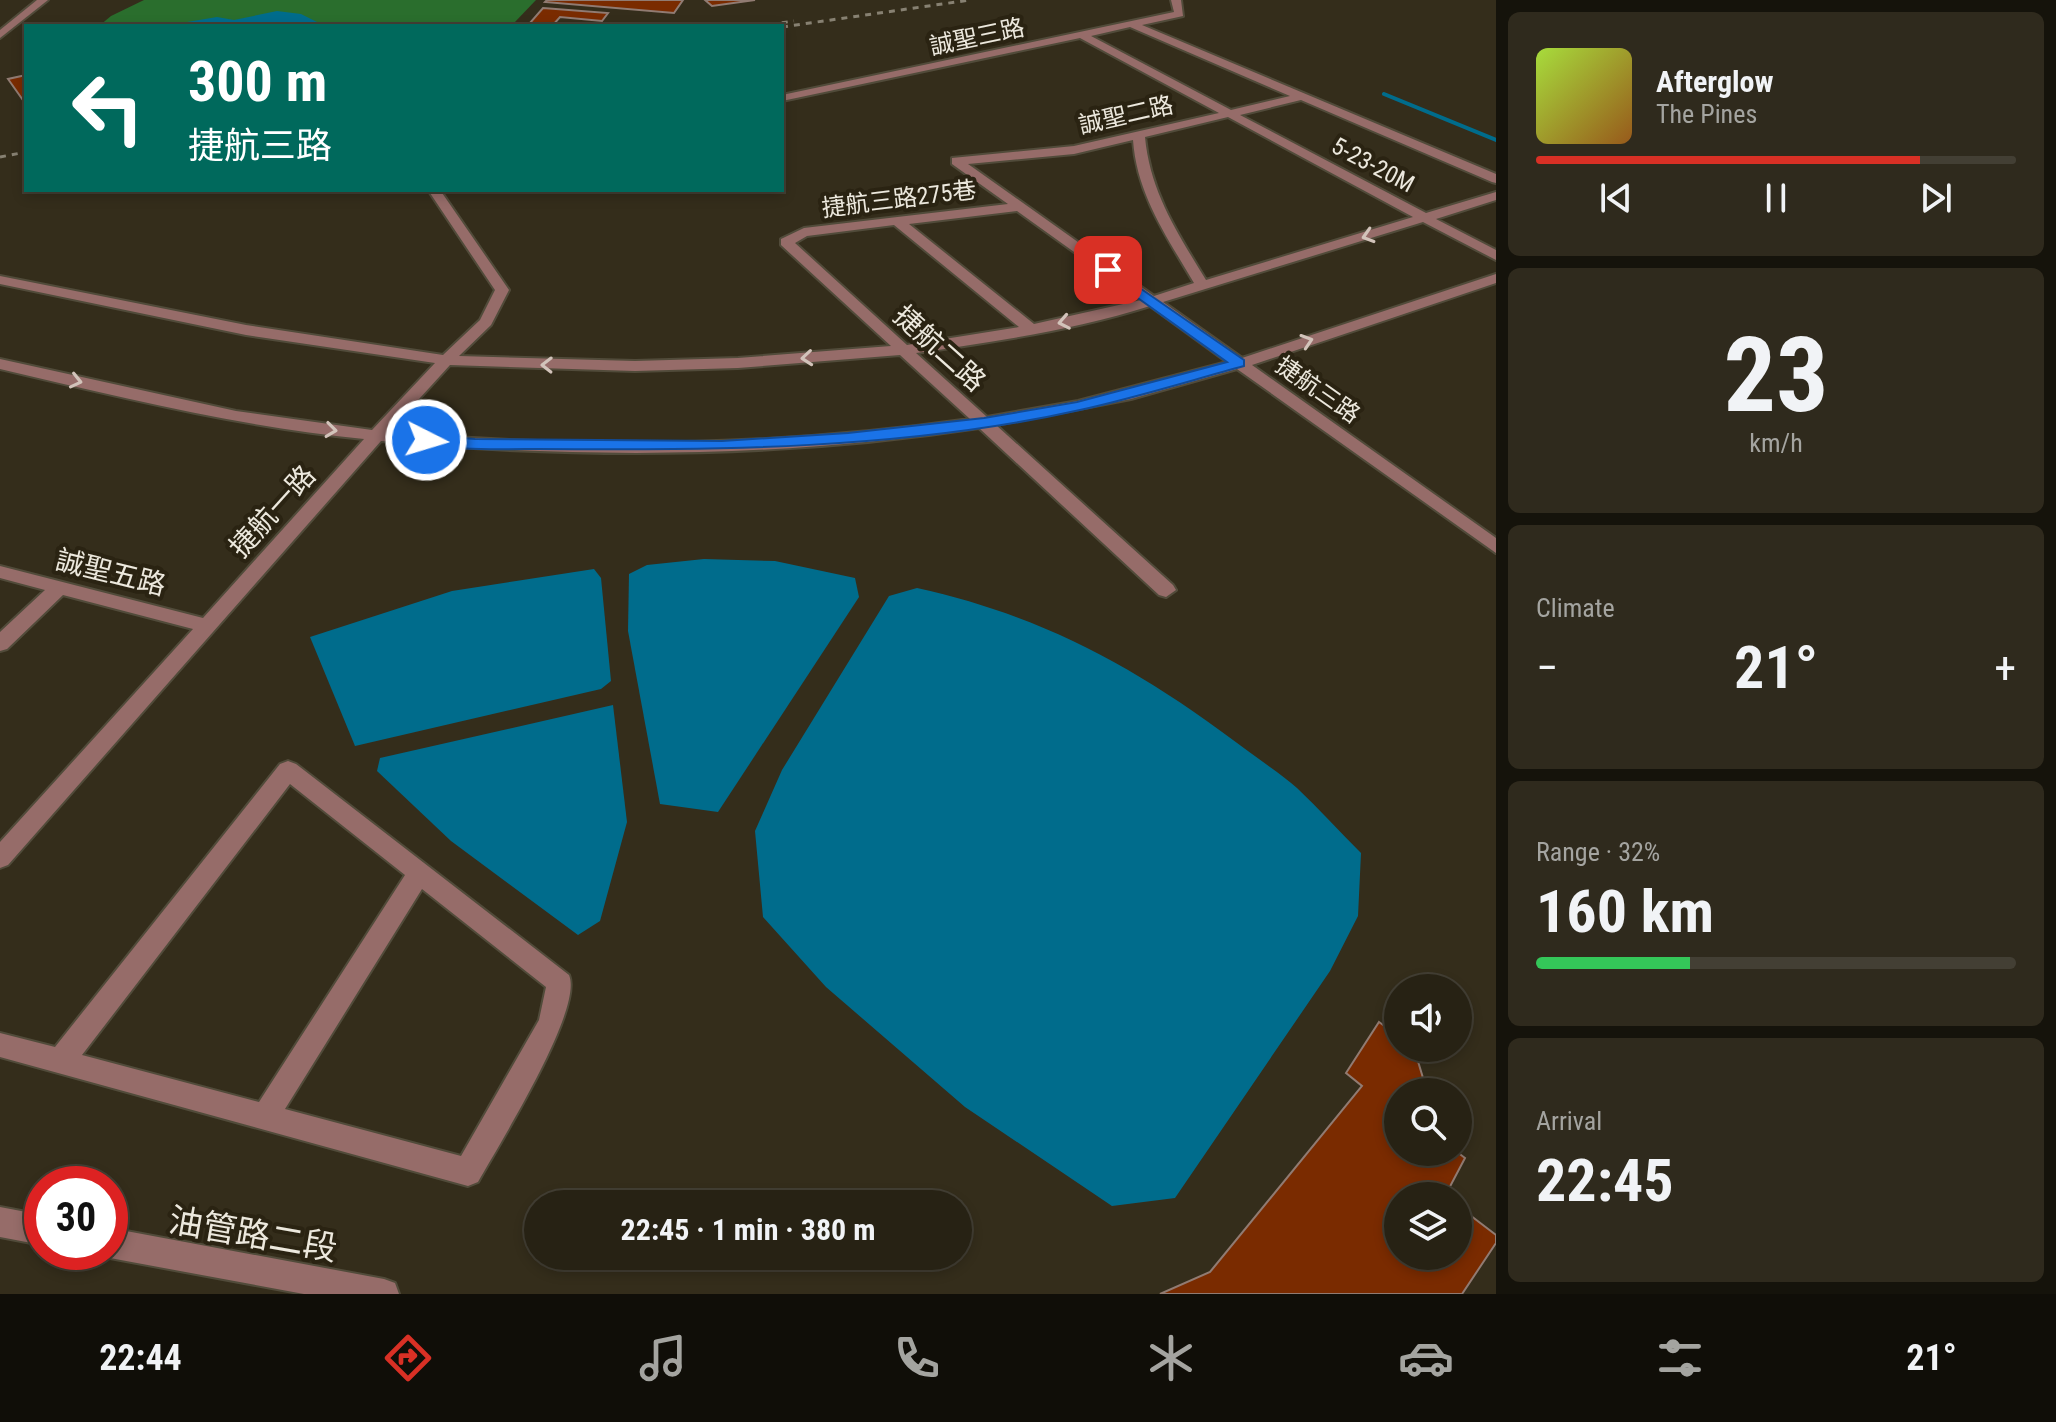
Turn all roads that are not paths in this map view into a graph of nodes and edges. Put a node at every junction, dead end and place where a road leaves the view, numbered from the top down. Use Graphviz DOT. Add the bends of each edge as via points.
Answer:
graph roads {
  1 [pos="43,0"];
  2 [pos="1176,0"];
  3 [pos="1133,25"];
  4 [pos="0,35"];
  5 [pos="1082,35"];
  6 [pos="1304,96"];
  7 [pos="784,98"];
  8 [pos="1230,113"];
  9 [pos="1139,135"];
  10 [pos="956,161"];
  11 [pos="1496,179"];
  12 [pos="435,192"];
  13 [pos="1496,196"];
  14 [pos="1019,207"];
  15 [pos="1426,218"];
  16 [pos="897,221"];
  17 [pos="786,242"];
  18 [pos="1496,256"];
  19 [pos="1496,278"];
  20 [pos="0,280"];
  21 [pos="1203,286"];
  22 [pos="1152,301"];
  23 [pos="1031,329"];
  24 [pos="903,350"];
  25 [pos="446,360"];
  26 [pos="1239,363"];
  27 [pos="0,364"];
  28 [pos="984,422"];
  29 [pos="376,436"];
  30 [pos="1496,547"];
  31 [pos="0,572"];
  32 [pos="59,588"];
  33 [pos="1166,590"];
  34 [pos="208,626"];
  35 [pos="0,644"];
  36 [pos="0,858"];
  37 [pos="420,871"];
  38 [pos="0,1045"];
  39 [pos="61,1061"];
  40 [pos="265,1117"];
  41 [pos="0,1222"];
  42 [pos="24,1227"];
  43 [pos="128,1246"];
  44 [pos="384,1294"];
  1 -- 4 [label="street"];
  2 -- 3 [label="street, 誠聖三路" via="1179,14"];
  3 -- 5 [label="street, 誠聖三路"];
  3 -- 6 [label="street"];
  5 -- 7 [label="street, 誠聖三路"];
  5 -- 8 [label="street, 5-23-20M"];
  6 -- 8 [label="street, 誠聖二路"];
  6 -- 11 [label="street"];
  8 -- 9 [label="street, 誠聖二路"];
  8 -- 15 [label="street, 5-23-20M"];
  9 -- 10 [label="street, 誠聖二路" via="1074,150"];
  9 -- 21 [label="street" via="1150,196"];
  10 -- 14 [label="street, 捷航三路"];
  12 -- 25 [label="street, 捷航一路" via="502,290 486,322"];
  13 -- 15 [label="street"];
  14 -- 16 [label="street, 捷航三路275巷"];
  14 -- 22 [label="street, 捷航三路"];
  15 -- 18 [label="street, 5-23-20M"];
  15 -- 21 [label="street, one-way"];
  16 -- 17 [label="street, 捷航三路275巷" via="804,232"];
  16 -- 23 [label="street"];
  17 -- 24 [label="street, 捷航二路"];
  26 -- 19 [label="street, one-way"];
  20 -- 25 [label="street" via="246,330"];
  21 -- 22 [label="street"];
  22 -- 23 [label="street, one-way"];
  22 -- 26 [label="street, 捷航三路"];
  23 -- 24 [label="street"];
  24 -- 25 [label="street, one-way" via="635,366"];
  24 -- 28 [label="street, 捷航二路"];
  25 -- 29 [label="street, 捷航一路"];
  26 -- 28 [label="street" via="1078,406"];
  26 -- 30 [label="street, 捷航三路"];
  27 -- 29 [label="street, one-way" via="179,405"];
  28 -- 29 [label="street" via="722,446 475,444"];
  28 -- 33 [label="street, 捷航二路"];
  29 -- 34 [label="street, 捷航一路"];
  31 -- 32 [label="street, 誠聖五路"];
  32 -- 34 [label="street, 誠聖五路"];
  32 -- 35 [label="street"];
  34 -- 36 [label="street, 捷航一路"];
  37 -- 39 [label="street" via="288,770"];
  37 -- 40 [label="street"];
  37 -- 40 [label="street" via="560,983 551,1023 468,1172"];
  38 -- 39 [label="street"];
  39 -- 40 [label="street"];
  41 -- 42 [label="street"];
  43 -- 44 [label="street, 油管路二段"];
}
